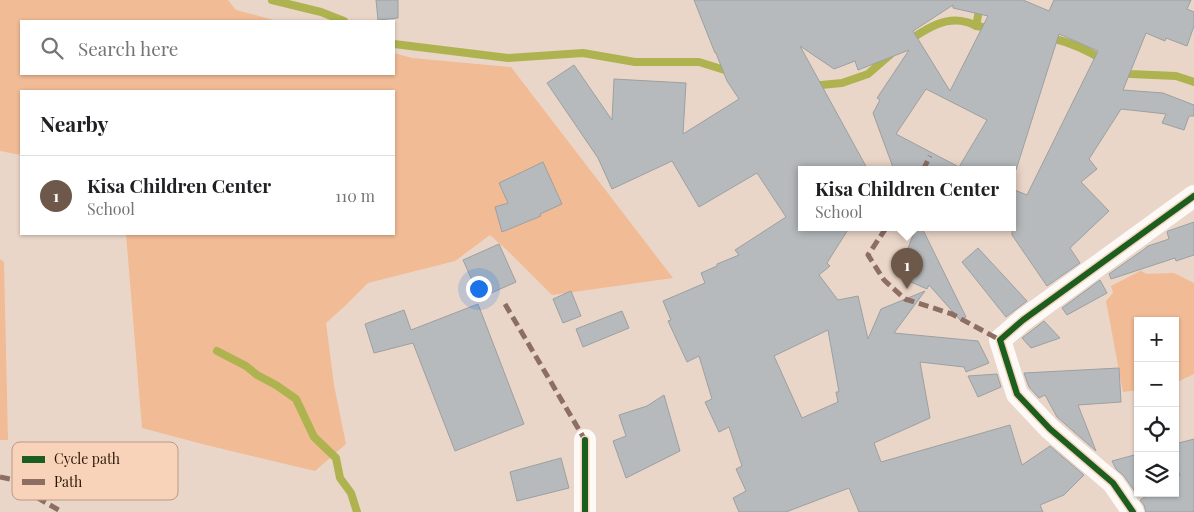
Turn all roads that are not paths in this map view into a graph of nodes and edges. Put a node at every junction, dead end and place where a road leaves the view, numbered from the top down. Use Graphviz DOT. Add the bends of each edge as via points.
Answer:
graph roads {
  1 [pos="1194,196"];
  2 [pos="585,440"];
  3 [pos="585,512"];
  4 [pos="1133,512"];
  1 -- 4 [label="street" via="1000,340 1017,394 1050,429 1113,483"];
  2 -- 3 [label="street"];
}
